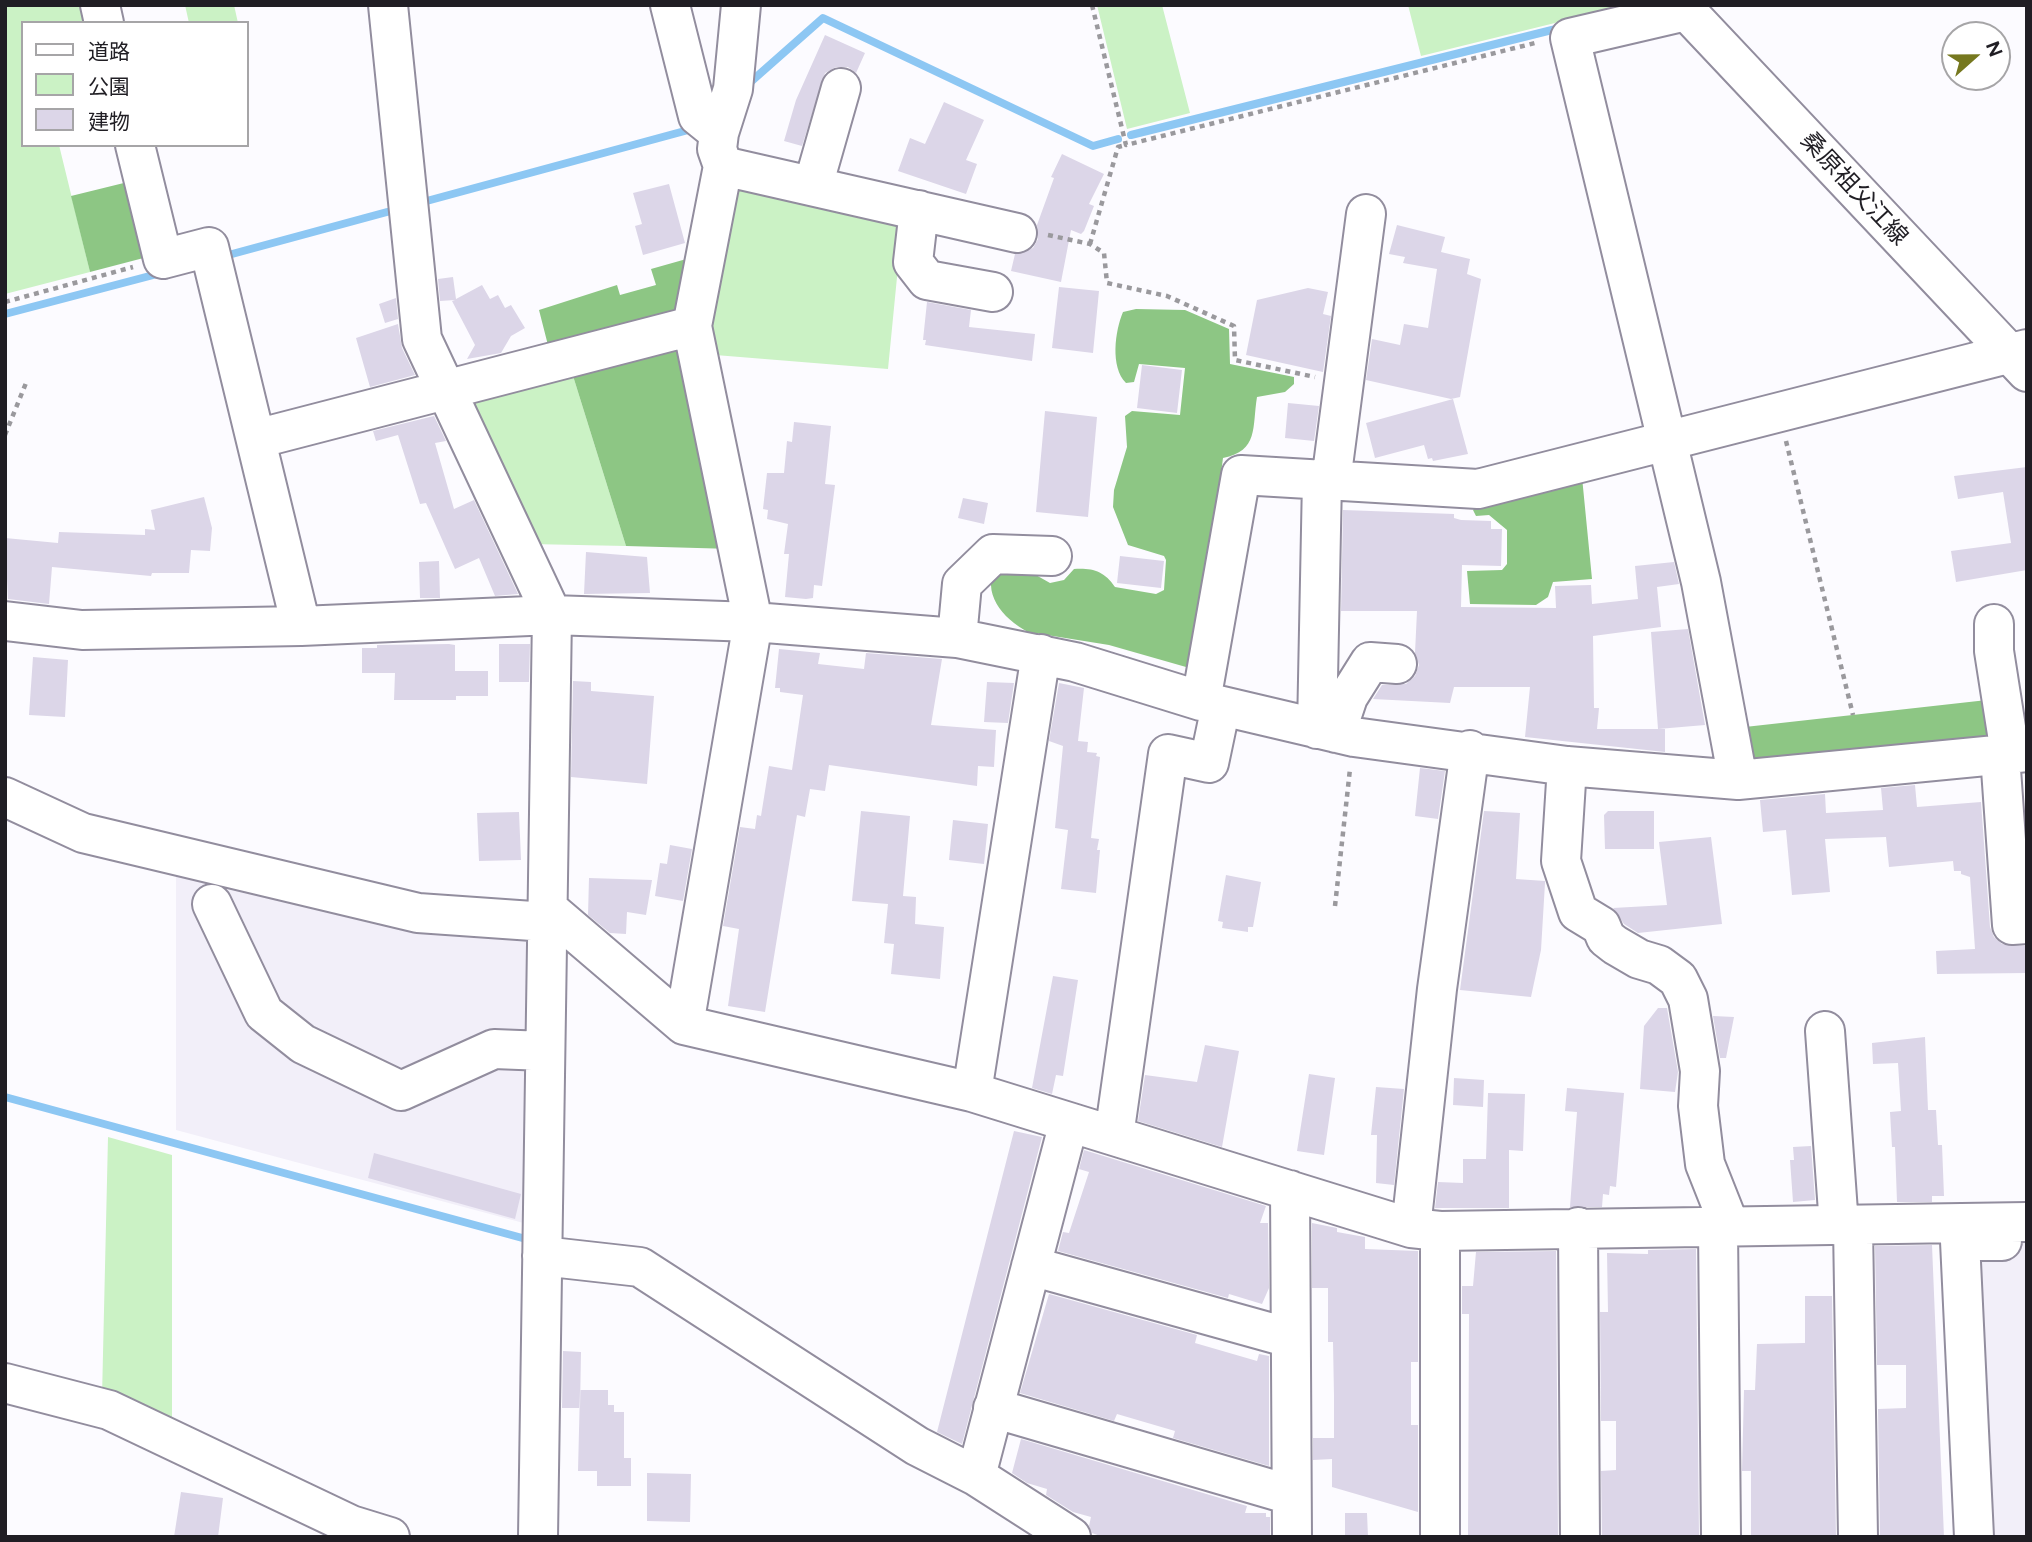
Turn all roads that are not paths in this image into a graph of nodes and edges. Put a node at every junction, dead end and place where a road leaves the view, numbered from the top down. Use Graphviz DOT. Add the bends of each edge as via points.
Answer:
graph roads {
  1 [pos="388,5"];
  2 [pos="670,5"];
  3 [pos="741,5"];
  4 [pos="1683,8"];
  5 [pos="841,88"];
  6 [pos="135,147"];
  7 [pos="721,149"];
  8 [pos="813,186"];
  9 [pos="919,210"];
  10 [pos="1366,214"];
  11 [pos="1017,233"];
  12 [pos="993,292"];
  13 [pos="692,326"];
  14 [pos="2021,358"];
  15 [pos="446,390"];
  16 [pos="256,439"];
  17 [pos="1668,439"];
  18 [pos="1327,480"];
  19 [pos="1052,556"];
  20 [pos="552,615"];
  21 [pos="5,621"];
  22 [pos="753,622"];
  23 [pos="1994,624"];
  24 [pos="301,626"];
  25 [pos="957,638"];
  26 [pos="1041,654"];
  27 [pos="1397,664"];
  28 [pos="1211,704"];
  29 [pos="1335,733"];
  30 [pos="1470,750"];
  31 [pos="2012,753"];
  32 [pos="1567,766"];
  33 [pos="1738,780"];
  34 [pos="5,797"];
  35 [pos="212,904"];
  36 [pos="547,915"];
  37 [pos="2027,924"];
  38 [pos="684,1025"];
  39 [pos="1825,1031"];
  40 [pos="545,1051"];
  41 [pos="972,1092"];
  42 [pos="1069,1122"];
  43 [pos="1114,1136"];
  44 [pos="1290,1190"];
  45 [pos="2027,1223"];
  46 [pos="1846,1226"];
  47 [pos="1578,1227"];
  48 [pos="1724,1227"];
  49 [pos="1425,1229"];
  50 [pos="2027,1241"];
  51 [pos="542,1256"];
  52 [pos="1031,1266"];
  53 [pos="1290,1338"];
  54 [pos="5,1383"];
  55 [pos="993,1408"];
  56 [pos="976,1476"];
  57 [pos="1291,1495"];
  58 [pos="390,1537"];
  59 [pos="538,1537"];
  60 [pos="1071,1537"];
  61 [pos="1292,1537"];
  62 [pos="1440,1537"];
  63 [pos="1580,1537"];
  64 [pos="1721,1537"];
  65 [pos="1858,1537"];
  66 [pos="1974,1537"];
  1 -- 15 [label="street" via="422,339"];
  2 -- 7 [label="street" via="698,116"];
  3 -- 7 [label="street" via="733,89"];
  4 -- 14 [label="street, 桑原祖父江線"];
  4 -- 17 [label="street" via="1570,38"];
  5 -- 8 [label="street"];
  6 -- 16 [label="street" via="163,259 209,247"];
  7 -- 8 [label="street"];
  7 -- 13 [label="street"];
  8 -- 9 [label="street"];
  9 -- 11 [label="street"];
  9 -- 12 [label="street" via="914,262 927,280"];
  10 -- 18 [label="street" via="1345,383"];
  13 -- 15 [label="street"];
  13 -- 22 [label="street"];
  14 -- 17 [label="street"];
  15 -- 16 [label="street"];
  15 -- 20 [label="street"];
  16 -- 24 [label="street"];
  17 -- 18 [label="street" via="1478,489"];
  17 -- 33 [label="street" via="1701,582"];
  18 -- 28 [label="street" via="1241,475"];
  18 -- 29 [label="street"];
  19 -- 25 [label="street" via="993,554 962,584"];
  20 -- 22 [label="street"];
  20 -- 24 [label="street"];
  20 -- 36 [label="street"];
  21 -- 24 [label="street" via="82,630"];
  22 -- 25 [label="street"];
  22 -- 38 [label="street"];
  23 -- 31 [label="street" via="1994,651"];
  25 -- 26 [label="street"];
  26 -- 28 [label="street"];
  26 -- 41 [label="street"];
  27 -- 29 [label="street" via="1370,662 1348,697"];
  28 -- 29 [label="street"];
  28 -- 43 [label="street" via="1209,763 1168,754"];
  29 -- 30 [label="street"];
  30 -- 32 [label="street"];
  30 -- 49 [label="street" via="1437,989"];
  31 -- 33 [label="street"];
  31 -- 37 [label="street" via="2012,925"];
  32 -- 33 [label="street"];
  32 -- 48 [label="street" via="1561,861 1578,912 1601,926 1615,945 1678,979 1688,999 1700,1071 1698,1106 1704,1164"];
  34 -- 36 [label="street" via="83,834 418,913"];
  35 -- 40 [label="street" via="264,1013 303,1044 401,1091 494,1049"];
  36 -- 38 [label="street"];
  36 -- 40 [label="street"];
  38 -- 41 [label="street"];
  39 -- 46 [label="street"];
  40 -- 51 [label="street"];
  41 -- 42 [label="street"];
  42 -- 43 [label="street"];
  42 -- 52 [label="street"];
  43 -- 44 [label="street"];
  44 -- 49 [label="street"];
  44 -- 53 [label="street"];
  45 -- 46 [label="street"];
  46 -- 48 [label="street"];
  46 -- 65 [label="street"];
  47 -- 48 [label="street"];
  47 -- 49 [label="street"];
  47 -- 63 [label="street"];
  48 -- 64 [label="street"];
  49 -- 62 [label="street"];
  50 -- 66 [label="street" via="1960,1241"];
  51 -- 56 [label="street" via="640,1267 917,1446"];
  51 -- 59 [label="street"];
  52 -- 53 [label="street"];
  52 -- 55 [label="street"];
  53 -- 57 [label="street"];
  54 -- 58 [label="street" via="109,1410 351,1525"];
  55 -- 56 [label="street"];
  55 -- 57 [label="street"];
  56 -- 60 [label="street"];
  57 -- 61 [label="street"];
}
